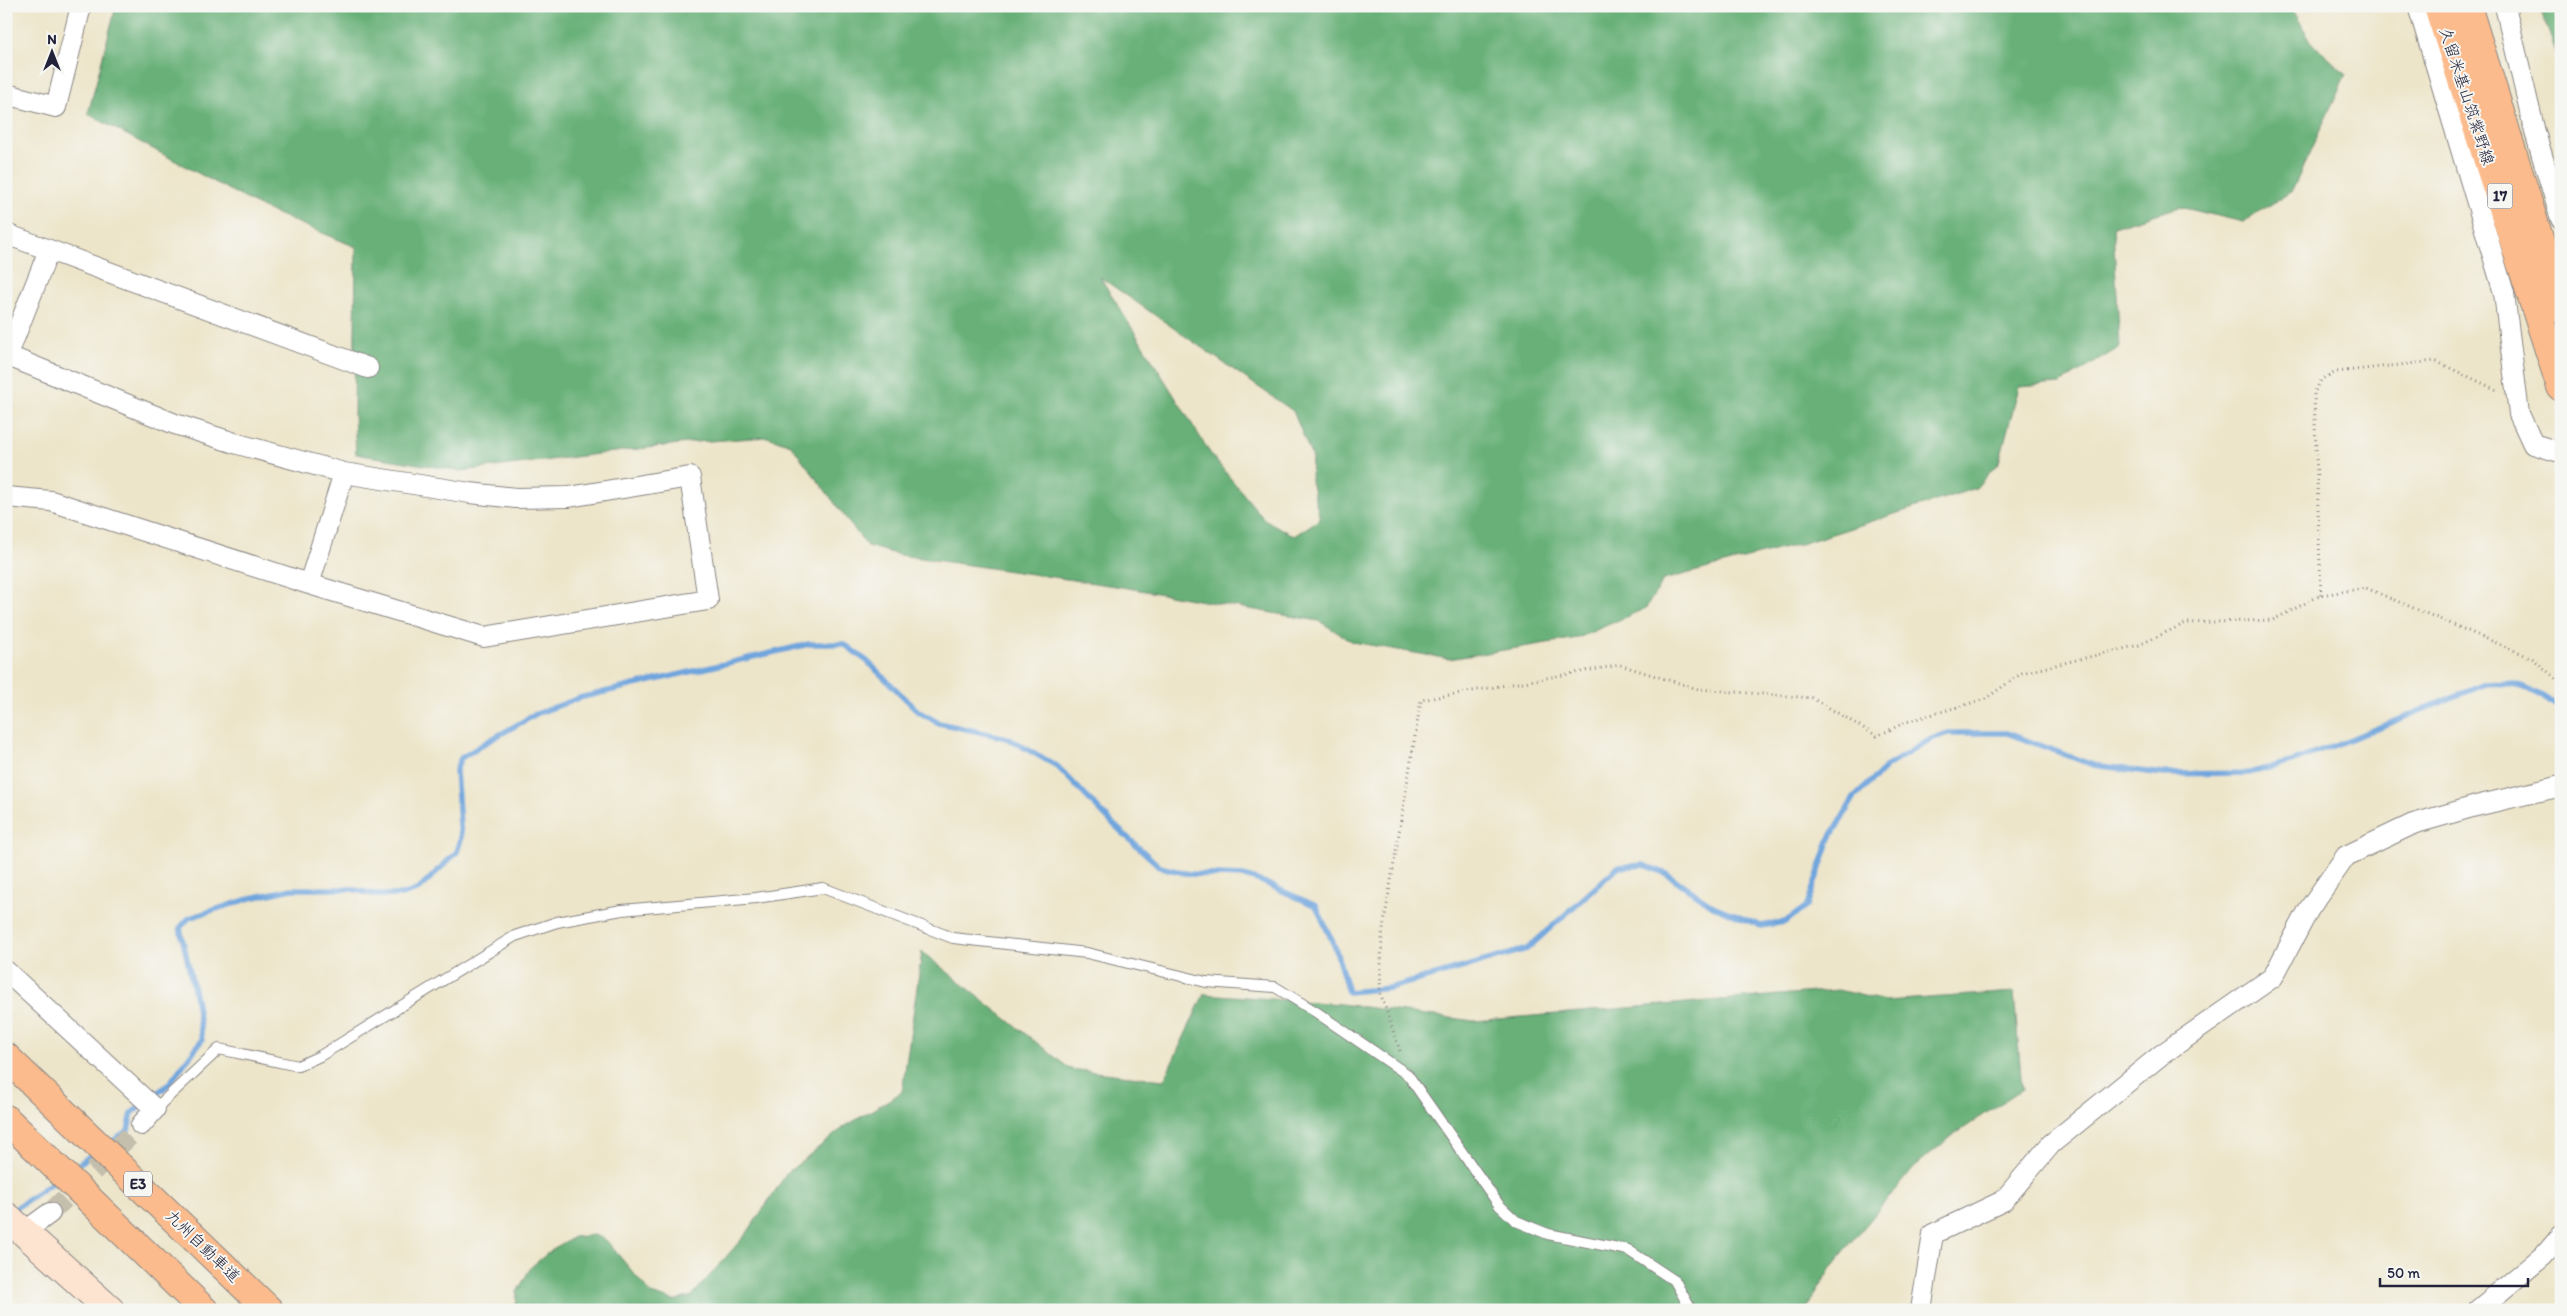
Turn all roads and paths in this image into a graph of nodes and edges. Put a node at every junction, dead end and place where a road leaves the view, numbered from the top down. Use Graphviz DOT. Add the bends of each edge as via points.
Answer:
graph roads {
  1 [pos="81,6"];
  2 [pos="2418,6"];
  3 [pos="2438,6"];
  4 [pos="2466,6"];
  5 [pos="2505,6"];
  6 [pos="6,94"];
  7 [pos="2561,219"];
  8 [pos="6,234"];
  9 [pos="49,250"];
  10 [pos="2561,309"];
  11 [pos="7,356"];
  12 [pos="368,368"];
  13 [pos="2561,386"];
  14 [pos="2518,400"];
  15 [pos="2556,451"];
  16 [pos="344,472"];
  17 [pos="6,497"];
  18 [pos="309,584"];
  19 [pos="2321,595"];
  20 [pos="2561,683"];
  21 [pos="2561,786"];
  22 [pos="6,971"];
  23 [pos="6,1058"];
  24 [pos="1408,1075"];
  25 [pos="155,1109"];
  26 [pos="6,1120"];
  27 [pos="141,1126"];
  28 [pos="50,1213"];
  29 [pos="15,1224"];
  30 [pos="2561,1235"];
  31 [pos="110,1310"];
  32 [pos="204,1310"];
  33 [pos="269,1310"];
  34 [pos="1691,1310"];
  35 [pos="1922,1310"];
  36 [pos="2478,1310"];
  1 -- 6 [label="street" via="56,106"];
  2 -- 14 [label="street" via="2504,293"];
  3 -- 13 [label="main road, 久留米基山筑紫野線 / 17"];
  4 -- 10 [label="main road, 久留米基山筑紫野線 / 17"];
  5 -- 7 [label="street" via="2535,132"];
  8 -- 9 [label="street"];
  9 -- 11 [label="street"];
  9 -- 12 [label="street"];
  11 -- 16 [label="street" via="175,424"];
  14 -- 15 [label="street" via="2519,414 2533,444"];
  14 -- 19 [label="path" via="2435,360 2336,372 2322,380 2314,392"];
  16 -- 18 [label="street"];
  16 -- 18 [label="street" via="516,498 569,497 690,477 708,600 484,637"];
  17 -- 18 [label="street" via="52,501"];
  19 -- 20 [label="path" via="2366,588 2532,658"];
  19 -- 24 [label="path" via="2273,620 2186,623 2139,645 2022,673 1986,699 1906,722 1876,736 1812,698 1698,689 1620,665 1421,700 1382,945 1380,992"];
  21 -- 35 [label="street" via="2413,824 2346,856 2309,909 2273,977 2160,1055 2051,1144 2003,1200 1933,1234"];
  22 -- 25 [label="street"];
  23 -- 33 [label="main road, 九州自動車道 / E3"];
  24 -- 25 [label="lane" via="1275,987 1206,982 1087,953 953,938 822,888 756,898 622,910 556,922 515,936 320,1056 298,1066 219,1049"];
  24 -- 34 [label="lane" via="1499,1205 1516,1222 1548,1234 1628,1250 1675,1281"];
  25 -- 27 [label="street"];
  26 -- 32 [label="main road"];
  28 -- 29 [label="street"];
  29 -- 31 [label="main road"];
  30 -- 36 [label="street" via="2543,1256"];
}
